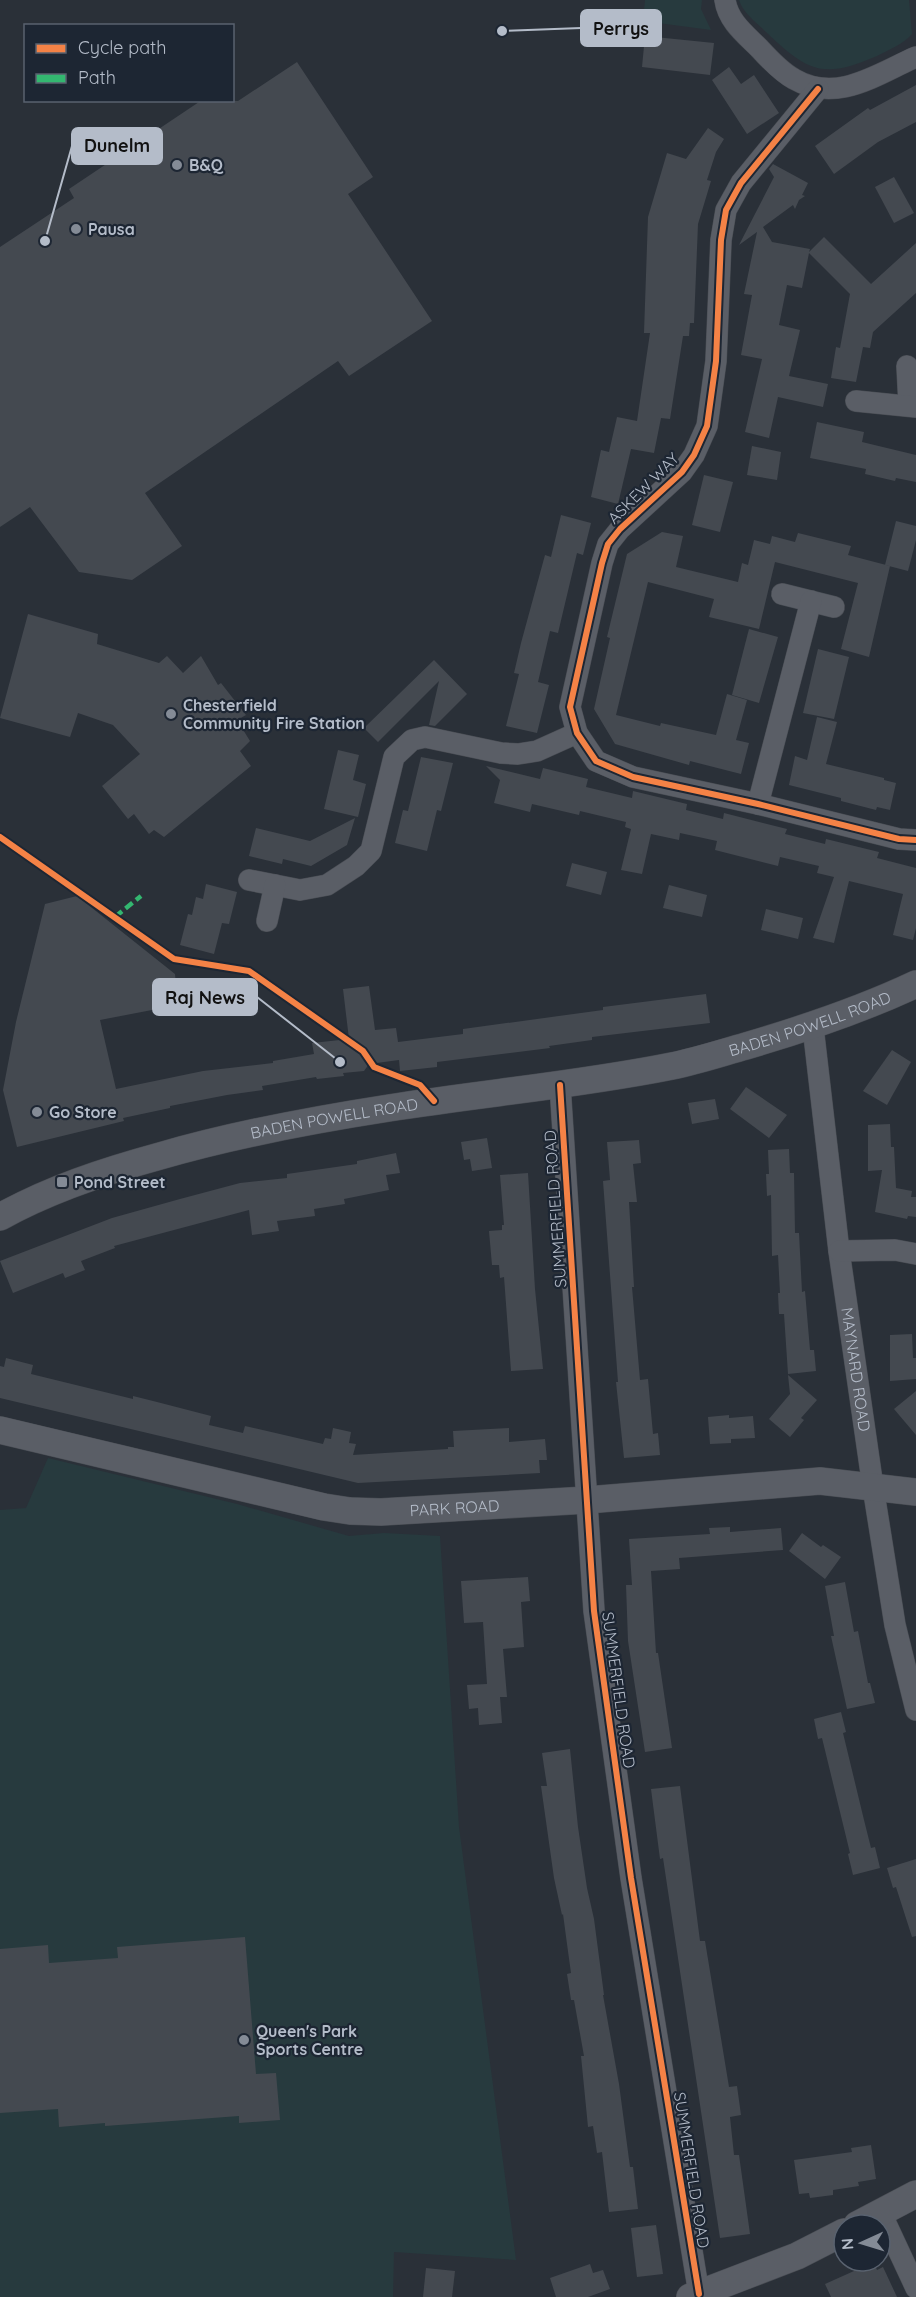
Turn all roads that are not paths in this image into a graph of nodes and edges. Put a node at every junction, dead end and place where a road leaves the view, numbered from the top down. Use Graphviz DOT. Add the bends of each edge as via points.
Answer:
graph roads {
  1 [pos="725,0"];
  2 [pos="916,57"];
  3 [pos="818,89"];
  4 [pos="907,366"];
  5 [pos="856,401"];
  6 [pos="912,406"];
  7 [pos="782,594"];
  8 [pos="811,601"];
  9 [pos="834,607"];
  10 [pos="577,733"];
  11 [pos="758,804"];
  12 [pos="916,840"];
  13 [pos="249,880"];
  14 [pos="275,885"];
  15 [pos="267,921"];
  16 [pos="916,984"];
  17 [pos="813,1027"];
  18 [pos="560,1085"];
  19 [pos="0,1217"];
  20 [pos="839,1251"];
  21 [pos="916,1254"];
  22 [pos="0,1430"];
  23 [pos="873,1487"];
  24 [pos="916,1492"];
  25 [pos="587,1500"];
  26 [pos="916,1710"];
  27 [pos="916,2194"];
  28 [pos="881,2212"];
  29 [pos="832,2238"];
  30 [pos="916,2288"];
  31 [pos="695,2295"];
  1 -- 3 [label="street" via="736,26 771,60 793,79"];
  2 -- 3 [label="street" via="865,82 841,89"];
  3 -- 10 [label="street, ASKEW WAY" via="741,183 726,210 721,240 716,361 707,426 682,472 608,544 570,707"];
  4 -- 6 [label="street"];
  5 -- 6 [label="street"];
  7 -- 8 [label="street"];
  8 -- 9 [label="street"];
  8 -- 11 [label="street"];
  10 -- 11 [label="street, ASKEW WAY" via="597,761 633,777"];
  10 -- 14 [label="street" via="537,751 518,754 425,737 412,740 394,757 371,851 327,885 300,890"];
  11 -- 12 [label="street, ASKEW WAY" via="899,840"];
  13 -- 14 [label="street"];
  14 -- 15 [label="street"];
  16 -- 17 [label="street, BADEN POWELL ROAD"];
  17 -- 18 [label="street, BADEN POWELL ROAD" via="674,1066"];
  17 -- 20 [label="street, MAYNARD ROAD"];
  18 -- 19 [label="street, BADEN POWELL ROAD" via="389,1107 206,1143 77,1182"];
  18 -- 25 [label="street, SUMMERFIELD ROAD"];
  20 -- 21 [label="street" via="895,1250"];
  20 -- 23 [label="street, MAYNARD ROAD"];
  22 -- 25 [label="street, PARK ROAD" via="350,1512"];
  23 -- 24 [label="street, PARK ROAD"];
  23 -- 25 [label="street, PARK ROAD" via="820,1481"];
  23 -- 26 [label="street, MAYNARD ROAD" via="895,1625"];
  25 -- 31 [label="street, SUMMERFIELD ROAD" via="594,1611"];
  27 -- 28 [label="street"];
  28 -- 30 [label="street"];
  29 -- 31 [label="street" via="797,2256"];
}
